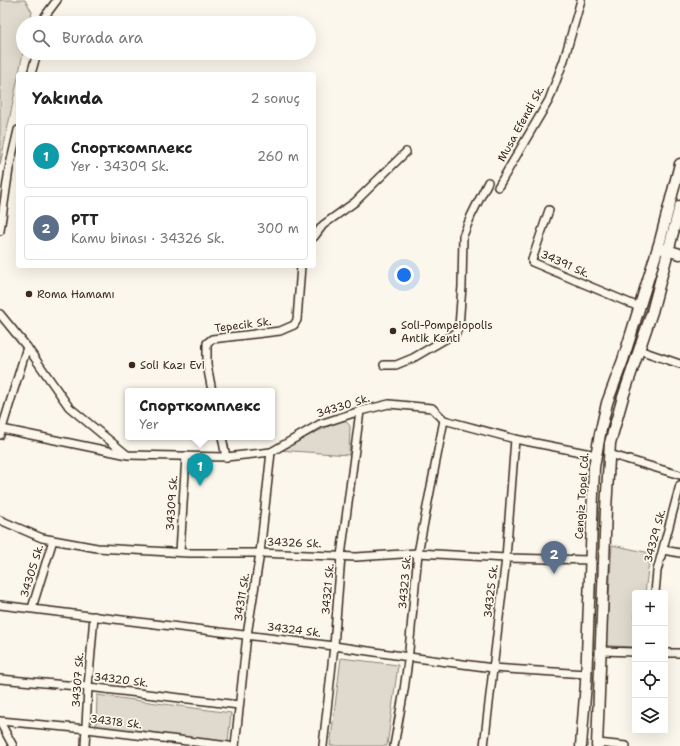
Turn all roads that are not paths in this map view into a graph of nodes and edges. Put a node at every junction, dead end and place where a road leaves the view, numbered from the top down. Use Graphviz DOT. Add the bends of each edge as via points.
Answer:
graph roads {
  1 [pos="58,0"];
  2 [pos="581,0"];
  3 [pos="45,16"];
  4 [pos="35,60"];
  5 [pos="32,72"];
  6 [pos="16,139"];
  7 [pos="406,152"];
  8 [pos="680,164"];
  9 [pos="488,182"];
  10 [pos="498,188"];
  11 [pos="680,206"];
  12 [pos="549,210"];
  13 [pos="0,231"];
  14 [pos="316,234"];
  15 [pos="657,248"];
  16 [pos="668,251"];
  17 [pos="680,254"];
  18 [pos="301,268"];
  19 [pos="639,307"];
  20 [pos="0,314"];
  21 [pos="27,347"];
  22 [pos="639,350"];
  23 [pos="680,364"];
  24 [pos="384,365"];
  25 [pos="211,388"];
  26 [pos="360,411"];
  27 [pos="444,420"];
  28 [pos="1,432"];
  29 [pos="515,438"];
  30 [pos="223,440"];
  31 [pos="270,452"];
  32 [pos="610,454"];
  33 [pos="128,455"];
  34 [pos="596,455"];
  35 [pos="186,456"];
  36 [pos="226,457"];
  37 [pos="680,475"];
  38 [pos="680,485"];
  39 [pos="0,520"];
  40 [pos="53,540"];
  41 [pos="663,550"];
  42 [pos="180,552"];
  43 [pos="260,553"];
  44 [pos="418,553"];
  45 [pos="680,553"];
  46 [pos="341,556"];
  47 [pos="506,558"];
  48 [pos="591,560"];
  49 [pos="655,590"];
  50 [pos="0,605"];
  51 [pos="32,608"];
  52 [pos="94,616"];
  53 [pos="247,635"];
  54 [pos="334,646"];
  55 [pos="601,651"];
  56 [pos="632,652"];
  57 [pos="668,653"];
  58 [pos="680,653"];
  59 [pos="409,657"];
  60 [pos="493,668"];
  61 [pos="586,674"];
  62 [pos="0,679"];
  63 [pos="88,687"];
  64 [pos="239,705"];
  65 [pos="0,721"];
  66 [pos="87,729"];
  67 [pos="597,744"];
  68 [pos="13,746"];
  69 [pos="86,746"];
  70 [pos="229,746"];
  71 [pos="235,746"];
  72 [pos="323,746"];
  73 [pos="394,746"];
  74 [pos="484,746"];
  75 [pos="582,746"];
  76 [pos="626,746"];
  1 -- 3 [label="street"];
  2 -- 10 [label="street, Musa Efendi Sk." via="564,60 549,100"];
  4 -- 5 [label="street"];
  6 -- 13 [label="street"];
  7 -- 14 [label="street" via="355,202 323,225"];
  8 -- 15 [label="street, Cengiz Topel Cd."];
  9 -- 24 [label="street" via="463,236 462,286 459,327 456,333 413,358 396,365"];
  11 -- 16 [label="street"];
  12 -- 19 [label="street, 34391 Sk." via="532,262"];
  15 -- 16 [label="street"];
  15 -- 19 [label="street, Cengiz Topel Cd."];
  16 -- 17 [label="street"];
  16 -- 22 [label="street"];
  18 -- 25 [label="street, Tepecik Sk." via="298,320 294,325 280,331 212,339 207,343 207,365"];
  19 -- 34 [label="street, Cengiz Topel Cd." via="608,403"];
  20 -- 21 [label="street"];
  21 -- 28 [label="street"];
  21 -- 33 [label="street" via="69,407"];
  22 -- 23 [label="street"];
  22 -- 32 [label="street" via="610,442"];
  26 -- 27 [label="street, 34330 Sk." via="389,404 432,408"];
  26 -- 31 [label="street, 34330 Sk." via="320,424"];
  26 -- 46 [label="street, 34321 Sk."];
  27 -- 29 [label="street, 34330 Sk."];
  27 -- 44 [label="street, 34323 Sk."];
  28 -- 33 [label="street, 34330 Sk."];
  29 -- 34 [label="street, 34330 Sk."];
  29 -- 47 [label="street, 34325 Sk."];
  30 -- 36 [label="street"];
  31 -- 36 [label="street, 34330 Sk."];
  31 -- 43 [label="street, 34311 Sk."];
  32 -- 37 [label="street"];
  32 -- 55 [label="street"];
  33 -- 35 [label="street, 34330 Sk."];
  34 -- 48 [label="street, Cengiz Topel Cd."];
  35 -- 36 [label="street, 34330 Sk."];
  35 -- 42 [label="street, 34309 Sk."];
  38 -- 41 [label="street, 34329 Sk."];
  39 -- 40 [label="street, 34326 Sk." via="42,538"];
  40 -- 42 [label="street, 34326 Sk." via="97,548"];
  40 -- 51 [label="street, 34305 Sk."];
  41 -- 45 [label="street"];
  41 -- 49 [label="street, 34329 Sk."];
  42 -- 43 [label="street, 34326 Sk."];
  43 -- 46 [label="street, 34326 Sk."];
  43 -- 53 [label="street, 34311 Sk."];
  44 -- 46 [label="street, 34326 Sk."];
  44 -- 47 [label="street, 34326 Sk."];
  44 -- 59 [label="street, 34323 Sk."];
  46 -- 54 [label="street, 34321 Sk."];
  47 -- 48 [label="street, 34326 Sk."];
  47 -- 60 [label="street, 34325 Sk."];
  48 -- 61 [label="street, Cengiz Topel Cd."];
  50 -- 51 [label="street, 34324 Sk."];
  51 -- 52 [label="street, 34324 Sk."];
  52 -- 53 [label="street, 34324 Sk."];
  52 -- 63 [label="street, 34307 Sk."];
  53 -- 54 [label="street, 34324 Sk."];
  53 -- 64 [label="street, 34311 Sk."];
  54 -- 59 [label="street, 34324 Sk."];
  54 -- 72 [label="street, 34321 Sk."];
  55 -- 56 [label="street"];
  55 -- 67 [label="street"];
  57 -- 58 [label="street"];
  59 -- 60 [label="street, 34324 Sk."];
  59 -- 73 [label="street, 34323 Sk."];
  60 -- 61 [label="street, 34324 Sk."];
  60 -- 74 [label="street, 34325 Sk."];
  61 -- 75 [label="street, Cengiz Topel Cd."];
  62 -- 63 [label="street, 34320 Sk."];
  63 -- 64 [label="street, 34320 Sk."];
  63 -- 66 [label="street, 34307 Sk."];
  64 -- 71 [label="street, 34311 Sk."];
  65 -- 66 [label="street, 34318 Sk."];
  65 -- 68 [label="street"];
  66 -- 69 [label="street, 34307 Sk."];
  66 -- 70 [label="street, 34318 Sk."];
  67 -- 76 [label="street"];
}
